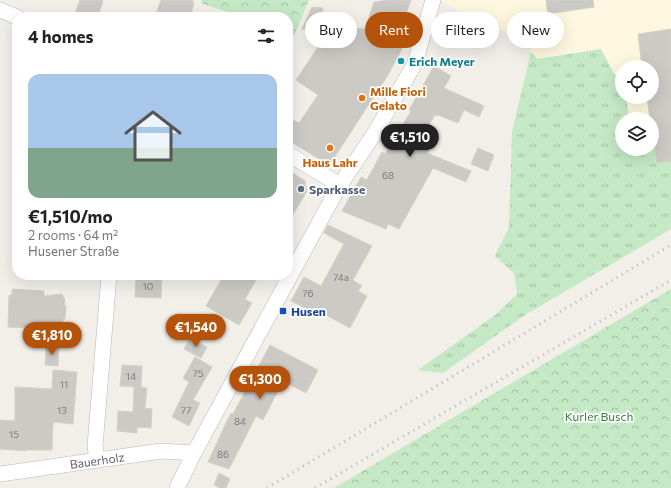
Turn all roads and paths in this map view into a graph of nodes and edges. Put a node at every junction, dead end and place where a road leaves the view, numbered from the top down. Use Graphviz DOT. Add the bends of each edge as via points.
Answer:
graph roads {
  1 [pos="433,0"];
  2 [pos="0,10"];
  3 [pos="12,15"];
  4 [pos="293,157"];
  5 [pos="340,185"];
  6 [pos="293,271"];
  7 [pos="110,280"];
  8 [pos="288,280"];
  9 [pos="194,453"];
  10 [pos="97,459"];
  11 [pos="0,474"];
  12 [pos="177,488"];
  1 -- 5 [label="street" via="415,63 376,131"];
  2 -- 3 [label="street"];
  4 -- 5 [label="street"];
  5 -- 6 [label="street"];
  7 -- 10 [label="street" via="95,446"];
  8 -- 9 [label="street"];
  9 -- 10 [label="street, Bauerholz" via="161,451"];
  9 -- 12 [label="street"];
  10 -- 11 [label="street, Bauerholz"];
}
